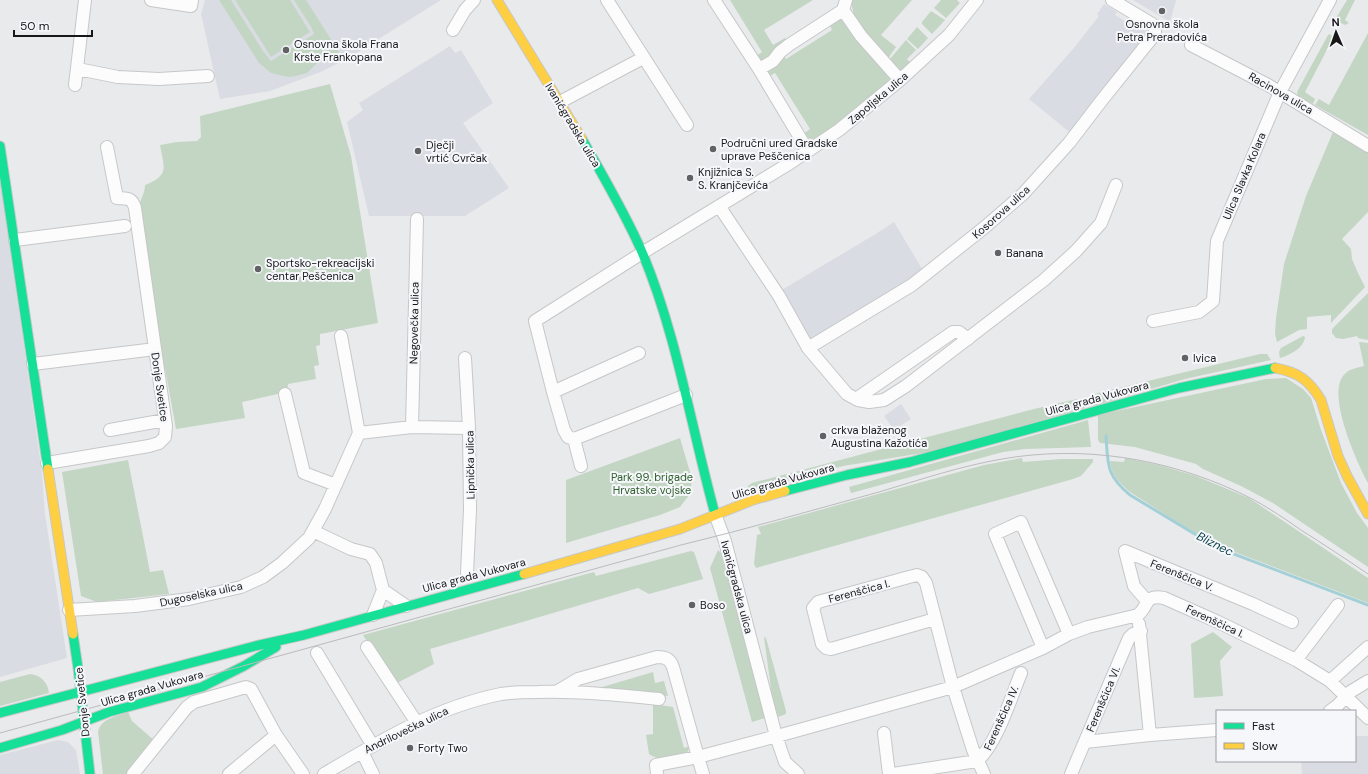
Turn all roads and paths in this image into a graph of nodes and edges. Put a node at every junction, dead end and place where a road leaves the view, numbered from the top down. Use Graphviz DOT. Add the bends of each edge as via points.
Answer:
graph roads {
  1 [pos="86,0"];
  2 [pos="151,0"];
  3 [pos="192,0"];
  4 [pos="474,0"];
  5 [pos="497,0"];
  6 [pos="607,0"];
  7 [pos="714,0"];
  8 [pos="977,0"];
  9 [pos="1112,0"];
  10 [pos="1330,0"];
  11 [pos="844,5"];
  12 [pos="453,30"];
  13 [pos="1191,45"];
  14 [pos="643,58"];
  15 [pos="78,69"];
  16 [pos="758,69"];
  17 [pos="208,76"];
  18 [pos="900,80"];
  19 [pos="75,86"];
  20 [pos="1280,92"];
  21 [pos="560,102"];
  22 [pos="687,125"];
  23 [pos="0,146"];
  24 [pos="1368,146"];
  25 [pos="107,147"];
  26 [pos="808,150"];
  27 [pos="1116,185"];
  28 [pos="719,206"];
  29 [pos="417,219"];
  30 [pos="125,226"];
  31 [pos="15,240"];
  32 [pos="642,253"];
  33 [pos="1153,321"];
  34 [pos="340,336"];
  35 [pos="968,339"];
  36 [pos="808,348"];
  37 [pos="147,350"];
  38 [pos="639,353"];
  39 [pos="465,358"];
  40 [pos="33,364"];
  41 [pos="552,392"];
  42 [pos="284,394"];
  43 [pos="686,395"];
  44 [pos="856,399"];
  45 [pos="165,420"];
  46 [pos="412,427"];
  47 [pos="469,428"];
  48 [pos="110,430"];
  49 [pos="359,433"];
  50 [pos="574,439"];
  51 [pos="47,463"];
  52 [pos="581,466"];
  53 [pos="336,485"];
  54 [pos="716,514"];
  55 [pos="1368,514"];
  56 [pos="313,531"];
  57 [pos="466,573"];
  58 [pos="383,590"];
  59 [pos="1147,601"];
  60 [pos="1338,605"];
  61 [pos="406,606"];
  62 [pos="69,610"];
  63 [pos="1138,614"];
  64 [pos="373,615"];
  65 [pos="935,619"];
  66 [pos="1292,622"];
  67 [pos="1141,631"];
  68 [pos="1069,634"];
  69 [pos="304,635"];
  70 [pos="367,646"];
  71 [pos="1368,647"];
  72 [pos="1043,648"];
  73 [pos="317,654"];
  74 [pos="1296,660"];
  75 [pos="1021,672"];
  76 [pos="1330,681"];
  77 [pos="1368,681"];
  78 [pos="953,687"];
  79 [pos="558,691"];
  80 [pos="81,692"];
  81 [pos="1346,696"];
  82 [pos="659,699"];
  83 [pos="1332,710"];
  84 [pos="0,713"];
  85 [pos="1368,718"];
  86 [pos="84,721"];
  87 [pos="417,722"];
  88 [pos="1216,730"];
  89 [pos="884,733"];
  90 [pos="276,735"];
  91 [pos="1150,735"];
  92 [pos="776,736"];
  93 [pos="1085,742"];
  94 [pos="373,746"];
  95 [pos="0,748"];
  96 [pos="362,752"];
  97 [pos="698,756"];
  98 [pos="977,761"];
  99 [pos="657,769"];
  100 [pos="90,774"];
  101 [pos="133,774"];
  102 [pos="229,774"];
  103 [pos="303,774"];
  104 [pos="324,774"];
  105 [pos="373,774"];
  106 [pos="703,774"];
  107 [pos="798,774"];
  108 [pos="889,774"];
  109 [pos="893,774"];
  110 [pos="984,774"];
  111 [pos="1071,774"];
  1 -- 15 [label="street"];
  2 -- 3 [label="street" via="191,6"];
  4 -- 12 [label="street"];
  5 -- 21 [label="street, Ivanićgradska ulica"];
  6 -- 14 [label="street"];
  7 -- 16 [label="street"];
  8 -- 18 [label="street, Zapoljska ulica" via="949,35"];
  9 -- 36 [label="street, Kosorova ulica" via="1152,24 1155,34 1069,144 1023,194 916,283"];
  10 -- 20 [label="street, Ulica Slavka Kolara"];
  11 -- 16 [label="street" via="780,52 773,61"];
  11 -- 18 [label="street" via="861,36"];
  13 -- 20 [label="street, Racinova ulica"];
  14 -- 21 [label="street"];
  14 -- 22 [label="street"];
  15 -- 17 [label="street" via="118,76 159,79"];
  15 -- 19 [label="street"];
  16 -- 26 [label="street"];
  18 -- 26 [label="street, Zapoljska ulica" via="845,126"];
  20 -- 24 [label="street, Racinova ulica"];
  20 -- 33 [label="street, Ulica Slavka Kolara" via="1217,241 1213,301 1198,312"];
  21 -- 32 [label="street, Ivanićgradska ulica" via="610,188"];
  23 -- 31 [label="street, Donje Svetice"];
  25 -- 45 [label="street, Donje Svetice" via="117,198 129,199 135,208"];
  26 -- 28 [label="street, Zapoljska ulica"];
  27 -- 35 [label="street" via="1101,223 1076,251 1044,280"];
  28 -- 32 [label="street, Zapoljska ulica"];
  28 -- 36 [label="street" via="779,296"];
  29 -- 46 [label="street, Negovečka ulica"];
  30 -- 31 [label="street"];
  31 -- 40 [label="street, Donje Svetice"];
  32 -- 41 [label="street" via="535,321"];
  32 -- 43 [label="street, Ivanićgradska ulica" via="664,315"];
  34 -- 49 [label="street"];
  35 -- 44 [label="street" via="884,400 870,402"];
  35 -- 44 [label="street" via="959,332 953,332"];
  36 -- 44 [label="street" via="847,394"];
  37 -- 40 [label="street, Donje Svetice"];
  38 -- 41 [label="street"];
  39 -- 47 [label="street, Lipnička ulica"];
  40 -- 51 [label="street, Donje Svetice"];
  41 -- 50 [label="street" via="564,430 568,437"];
  42 -- 53 [label="street" via="304,473"];
  43 -- 50 [label="street"];
  43 -- 54 [label="street, Ivanićgradska ulica"];
  45 -- 48 [label="street"];
  45 -- 51 [label="street, Donje Svetice" via="165,437 159,443"];
  46 -- 47 [label="street"];
  46 -- 49 [label="street"];
  47 -- 57 [label="street, Lipnička ulica" via="470,510"];
  49 -- 53 [label="street, Dugoselska ulica"];
  50 -- 52 [label="street"];
  51 -- 62 [label="street, Donje Svetice"];
  53 -- 56 [label="street, Dugoselska ulica"];
  54 -- 55 [label="street, Ulica grada Vukovara" via="753,500 847,475 910,462 1179,388 1275,368 1297,373 1318,393 1338,456"];
  54 -- 61 [label="street, Ulica grada Vukovara" via="680,529 631,544"];
  54 -- 92 [label="street, Ivanićgradska ulica"];
  56 -- 58 [label="street" via="351,549 370,554 376,563"];
  56 -- 62 [label="street, Dugoselska ulica" via="282,563 263,577 241,587 189,599 135,606"];
  58 -- 61 [label="street"];
  58 -- 64 [label="street"];
  59 -- 63 [label="street"];
  59 -- 66 [label="street, Ferenščica V." via="1134,586 1124,551"];
  59 -- 74 [label="street, Ferenščica I." via="1155,597 1164,598"];
  60 -- 74 [label="street"];
  61 -- 64 [label="street, Ulica grada Vukovara"];
  62 -- 80 [label="street, Donje Svetice"];
  63 -- 67 [label="street"];
  63 -- 68 [label="street"];
  64 -- 69 [label="street, Ulica grada Vukovara"];
  65 -- 65 [label="street, Ferenščica I." via="926,583 918,576 818,602 813,608 822,644 831,649"];
  65 -- 78 [label="street, Ferenščica I."];
  67 -- 91 [label="street"];
  67 -- 93 [label="street, Ferenščica VI." via="1129,638"];
  68 -- 72 [label="street"];
  68 -- 72 [label="street" via="1021,522 995,534"];
  69 -- 80 [label="street, Ulica grada Vukovara"];
  69 -- 86 [label="street, Ulica grada Vukovara" via="202,686"];
  70 -- 87 [label="street"];
  71 -- 76 [label="street"];
  72 -- 78 [label="street"];
  73 -- 94 [label="street"];
  74 -- 76 [label="street, Ferenščica I."];
  75 -- 98 [label="street, Ferenščica IV." via="994,738 984,755"];
  76 -- 81 [label="street, Ferenščica I."];
  77 -- 81 [label="street"];
  78 -- 92 [label="street"];
  78 -- 98 [label="street, Ferenščica I."];
  79 -- 82 [label="street, Andrilovečka ulica"];
  79 -- 87 [label="street, Andrilovečka ulica" via="502,694 468,702"];
  79 -- 97 [label="street" via="578,679 657,657 668,659 674,667"];
  80 -- 84 [label="street, Ulica grada Vukovara"];
  80 -- 86 [label="street, Donje Svetice"];
  81 -- 83 [label="street"];
  81 -- 85 [label="street, Ferenščica I."];
  86 -- 95 [label="street, Ulica grada Vukovara"];
  86 -- 100 [label="street, Donje Svetice"];
  87 -- 94 [label="street, Andrilovečka ulica"];
  88 -- 91 [label="street"];
  89 -- 108 [label="street"];
  90 -- 101 [label="street" via="249,687 215,695 187,707"];
  90 -- 102 [label="street"];
  90 -- 103 [label="street"];
  91 -- 93 [label="street"];
  92 -- 97 [label="street"];
  92 -- 107 [label="street, Ivanićgradska ulica" via="785,762"];
  93 -- 111 [label="street, Ferenščica VI."];
  94 -- 96 [label="street, Andrilovečka ulica"];
  96 -- 104 [label="street, Andrilovečka ulica"];
  96 -- 105 [label="street"];
  97 -- 99 [label="street"];
  97 -- 106 [label="street"];
  98 -- 109 [label="street"];
  98 -- 110 [label="street, Ferenščica I."];
}
